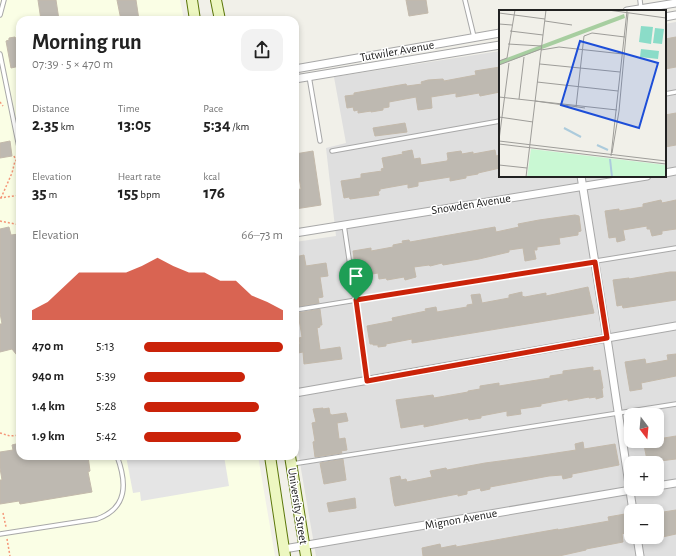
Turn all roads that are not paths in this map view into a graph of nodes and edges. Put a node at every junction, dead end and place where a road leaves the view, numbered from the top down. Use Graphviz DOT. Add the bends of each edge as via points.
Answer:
graph roads {
  1 [pos="4,0"];
  2 [pos="192,0"];
  3 [pos="216,0"];
  4 [pos="465,0"];
  5 [pos="640,0"];
  6 [pos="676,3"];
  7 [pos="641,9"];
  8 [pos="634,10"];
  9 [pos="0,15"];
  10 [pos="676,15"];
  11 [pos="194,16"];
  12 [pos="219,16"];
  13 [pos="666,17"];
  14 [pos="499,33"];
  15 [pos="474,37"];
  16 [pos="499,44"];
  17 [pos="476,49"];
  18 [pos="395,51"];
  19 [pos="0,54"];
  20 [pos="397,62"];
  21 [pos="299,68"];
  22 [pos="309,76"];
  23 [pos="299,78"];
  24 [pos="676,92"];
  25 [pos="666,94"];
  26 [pos="499,121"];
  27 [pos="16,132"];
  28 [pos="320,141"];
  29 [pos="332,151"];
  30 [pos="676,171"];
  31 [pos="666,173"];
  32 [pos="581,177"];
  33 [pos="640,177"];
  34 [pos="582,186"];
  35 [pos="344,225"];
  36 [pos="299,232"];
  37 [pos="676,248"];
  38 [pos="595,262"];
  39 [pos="356,300"];
  40 [pos="299,309"];
  41 [pos="676,326"];
  42 [pos="607,338"];
  43 [pos="367,381"];
  44 [pos="299,393"];
  45 [pos="676,404"];
  46 [pos="618,414"];
  47 [pos="624,456"];
  48 [pos="299,459"];
  49 [pos="118,460"];
  50 [pos="271,460"];
  51 [pos="291,460"];
  52 [pos="676,483"];
  53 [pos="664,485"];
  54 [pos="624,491"];
  55 [pos="0,534"];
  56 [pos="638,544"];
  57 [pos="305,551"];
  58 [pos="285,553"];
  59 [pos="640,556"];
  1 -- 9 [label="lane"];
  2 -- 11 [label="main road"];
  3 -- 12 [label="main road"];
  4 -- 15 [label="lane"];
  5 -- 7 [label="lane"];
  6 -- 7 [label="street"];
  7 -- 8 [label="street"];
  10 -- 13 [label="street"];
  14 -- 15 [label="street, Tutwiler Avenue"];
  15 -- 17 [label="street"];
  15 -- 18 [label="street, Tutwiler Avenue"];
  16 -- 17 [label="street, Tutwiler Avenue"];
  17 -- 20 [label="street, Tutwiler Avenue"];
  18 -- 20 [label="street"];
  18 -- 21 [label="street, Tutwiler Avenue"];
  19 -- 27 [label="lane"];
  20 -- 22 [label="street, Tutwiler Avenue"];
  22 -- 23 [label="street, Tutwiler Avenue"];
  22 -- 28 [label="lane"];
  24 -- 25 [label="lane"];
  26 -- 29 [label="lane"];
  30 -- 31 [label="street"];
  32 -- 34 [label="street"];
  33 -- 34 [label="street, Snowden Avenue"];
  34 -- 35 [label="street, Snowden Avenue"];
  34 -- 38 [label="street"];
  35 -- 36 [label="street, Snowden Avenue"];
  35 -- 39 [label="lane"];
  37 -- 38 [label="lane"];
  38 -- 39 [label="lane"];
  38 -- 42 [label="street"];
  39 -- 40 [label="lane"];
  39 -- 43 [label="lane"];
  41 -- 42 [label="street"];
  42 -- 43 [label="street"];
  42 -- 46 [label="street"];
  43 -- 44 [label="street"];
  45 -- 46 [label="lane"];
  46 -- 47 [label="street"];
  46 -- 48 [label="lane"];
  49 -- 55 [label="lane" via="123,479 123,496 116,508 107,516"];
  50 -- 58 [label="main road, University Street"];
  51 -- 57 [label="main road, University Street"];
  52 -- 53 [label="street"];
  54 -- 57 [label="street, Mignon Avenue"];
  56 -- 59 [label="street"];
  57 -- 58 [label="street, Mignon Avenue"];
}
